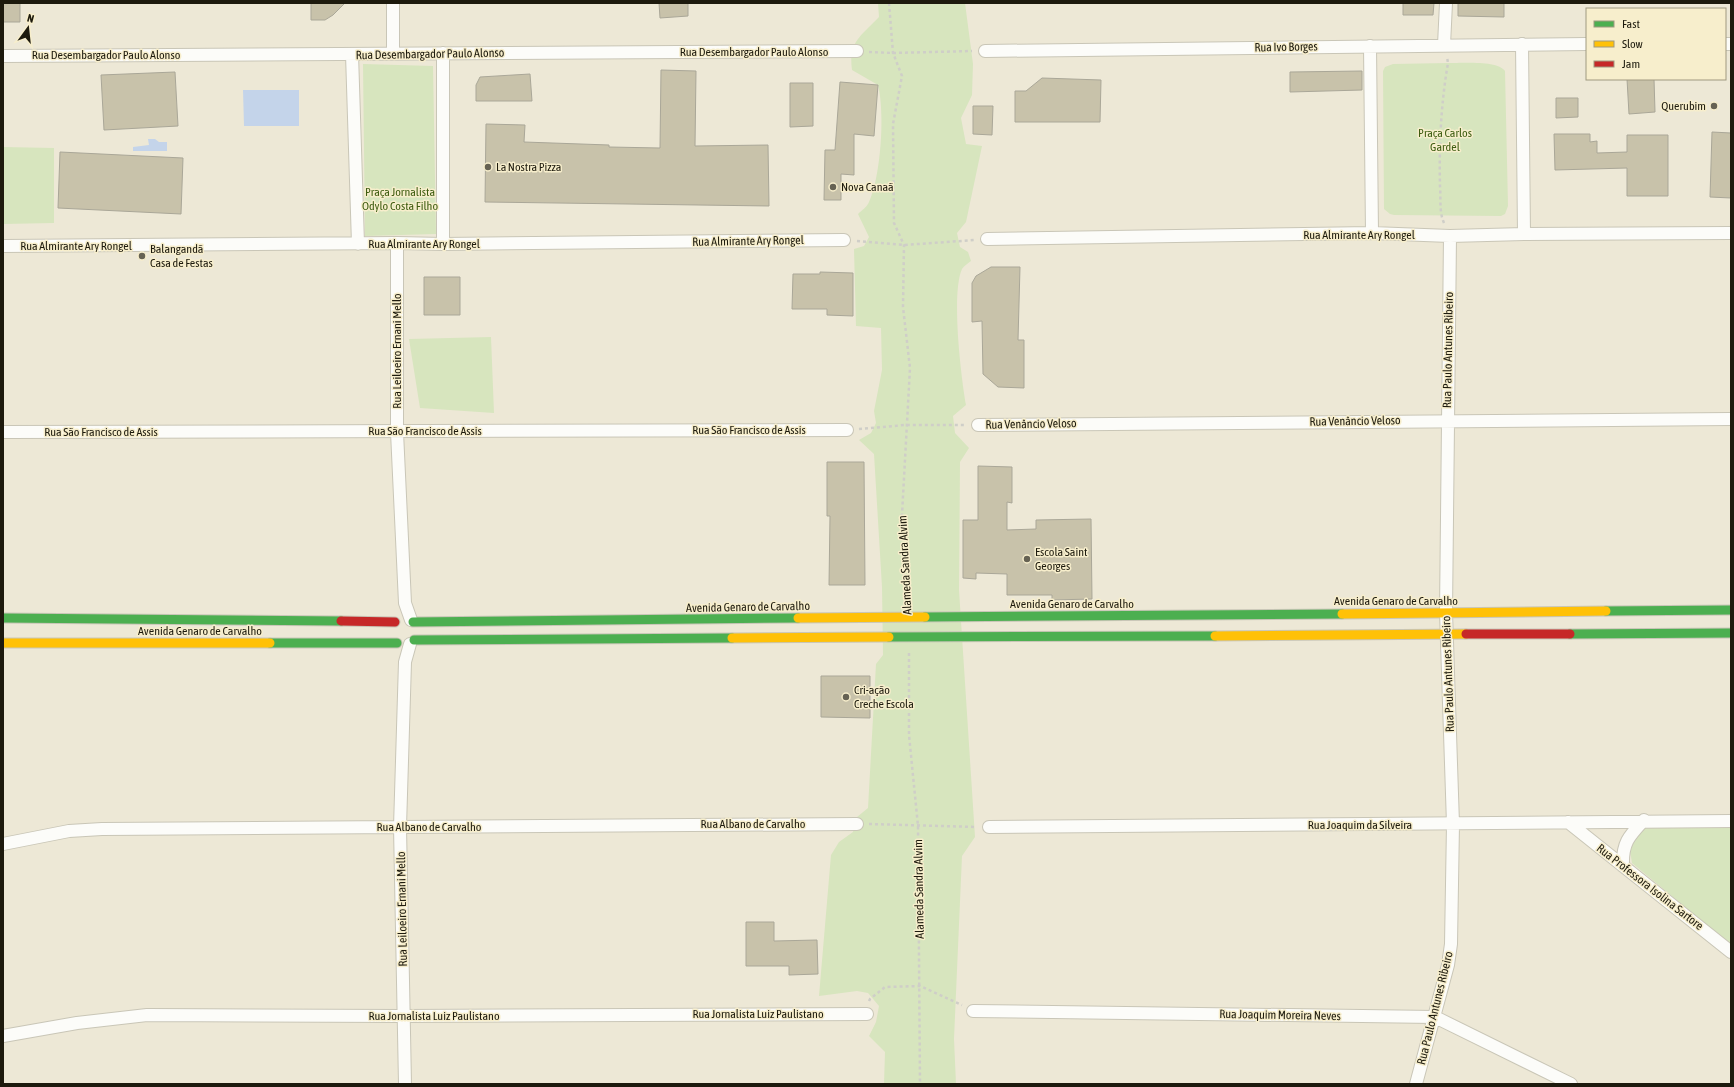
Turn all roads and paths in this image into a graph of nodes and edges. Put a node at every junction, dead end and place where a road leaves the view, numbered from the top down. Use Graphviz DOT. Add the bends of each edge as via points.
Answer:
graph roads {
  1 [pos="393,3"];
  2 [pos="889,3"];
  3 [pos="1446,3"];
  4 [pos="1522,44"];
  5 [pos="1586,44"];
  6 [pos="1444,45"];
  7 [pos="1370,46"];
  8 [pos="857,51"];
  9 [pos="985,51"];
  10 [pos="393,53"];
  11 [pos="442,53"];
  12 [pos="893,53"];
  13 [pos="352,54"];
  14 [pos="3,56"];
  15 [pos="1372,233"];
  16 [pos="1731,233"];
  17 [pos="1524,234"];
  18 [pos="1450,236"];
  19 [pos="987,239"];
  20 [pos="844,240"];
  21 [pos="397,243"];
  22 [pos="358,244"];
  23 [pos="443,244"];
  24 [pos="904,245"];
  25 [pos="3,246"];
  26 [pos="1731,419"];
  27 [pos="1447,420"];
  28 [pos="978,424"];
  29 [pos="906,425"];
  30 [pos="847,430"];
  31 [pos="3,432"];
  32 [pos="397,432"];
  33 [pos="1731,610"];
  34 [pos="1446,612"];
  35 [pos="876,617"];
  36 [pos="907,617"];
  37 [pos="3,618"];
  38 [pos="404,621"];
  39 [pos="954,623"];
  40 [pos="1731,633"];
  41 [pos="1447,634"];
  42 [pos="877,637"];
  43 [pos="909,637"];
  44 [pos="960,637"];
  45 [pos="3,643"];
  46 [pos="406,643"];
  47 [pos="1644,820"];
  48 [pos="1731,821"];
  49 [pos="1568,822"];
  50 [pos="857,824"];
  51 [pos="1453,824"];
  52 [pos="918,826"];
  53 [pos="400,827"];
  54 [pos="989,827"];
  55 [pos="3,844"];
  56 [pos="1623,866"];
  57 [pos="1731,952"];
  58 [pos="920,986"];
  59 [pos="974,1010"];
  60 [pos="867,1014"];
  61 [pos="403,1016"];
  62 [pos="1435,1017"];
  63 [pos="3,1036"];
  64 [pos="405,1084"];
  65 [pos="920,1084"];
  66 [pos="1416,1084"];
  67 [pos="1571,1084"];
  1 -- 10 [label="street"];
  2 -- 12 [label="path, Alameda Sandra Alvim"];
  3 -- 6 [label="street"];
  4 -- 5 [label="street, Rua Ivo Borges"];
  4 -- 6 [label="street, Rua Ivo Borges"];
  4 -- 17 [label="street"];
  6 -- 7 [label="street, Rua Ivo Borges"];
  6 -- 18 [label="path" via="1448,63 1442,95 1441,216"];
  7 -- 9 [label="street, Rua Ivo Borges"];
  7 -- 15 [label="street"];
  8 -- 11 [label="street, Rua Desembargador Paulo Alonso"];
  8 -- 12 [label="path"];
  9 -- 12 [label="path"];
  10 -- 11 [label="street, Rua Desembargador Paulo Alonso"];
  10 -- 13 [label="street, Rua Desembargador Paulo Alonso"];
  11 -- 23 [label="street"];
  12 -- 24 [label="path, Alameda Sandra Alvim" via="902,76 893,124 894,223"];
  13 -- 14 [label="street, Rua Desembargador Paulo Alonso"];
  13 -- 22 [label="street"];
  15 -- 18 [label="street, Rua Almirante Ary Rongel"];
  15 -- 19 [label="street, Rua Almirante Ary Rongel"];
  16 -- 17 [label="street, Rua Almirante Ary Rongel"];
  17 -- 18 [label="street, Rua Almirante Ary Rongel"];
  18 -- 27 [label="street, Rua Paulo Antunes Ribeiro"];
  19 -- 24 [label="path"];
  20 -- 23 [label="street, Rua Almirante Ary Rongel"];
  20 -- 24 [label="path"];
  21 -- 22 [label="street, Rua Almirante Ary Rongel"];
  21 -- 23 [label="street, Rua Almirante Ary Rongel"];
  21 -- 32 [label="street, Rua Leiloeiro Ernani Mello"];
  22 -- 25 [label="street, Rua Almirante Ary Rongel"];
  24 -- 29 [label="path, Alameda Sandra Alvim" via="903,307 910,368"];
  26 -- 27 [label="street, Rua Venâncio Veloso"];
  27 -- 28 [label="street, Rua Venâncio Veloso"];
  27 -- 34 [label="street, Rua Paulo Antunes Ribeiro"];
  28 -- 29 [label="path"];
  29 -- 30 [label="path"];
  29 -- 36 [label="path, Alameda Sandra Alvim" via="901,533"];
  30 -- 32 [label="street, Rua São Francisco de Assis"];
  31 -- 32 [label="street, Rua São Francisco de Assis"];
  32 -- 38 [label="street, Rua Leiloeiro Ernani Mello"];
  33 -- 34 [label="street, Avenida Genaro de Carvalho"];
  34 -- 39 [label="street, Avenida Genaro de Carvalho"];
  34 -- 41 [label="street, Rua Paulo Antunes Ribeiro"];
  35 -- 36 [label="street, Avenida Genaro de Carvalho"];
  35 -- 38 [label="street, Avenida Genaro de Carvalho"];
  35 -- 42 [label="street" via="881,618 884,624 884,632"];
  36 -- 39 [label="street, Avenida Genaro de Carvalho"];
  37 -- 38 [label="street, Avenida Genaro de Carvalho"];
  38 -- 46 [label="street" via="417,628 417,634"];
  38 -- 46 [label="street" via="391,627 390,633 392,639"];
  39 -- 44 [label="street" via="956,635"];
  40 -- 41 [label="street, Avenida Genaro de Carvalho"];
  41 -- 44 [label="street, Avenida Genaro de Carvalho"];
  41 -- 51 [label="street, Rua Paulo Antunes Ribeiro"];
  42 -- 43 [label="street, Avenida Genaro de Carvalho"];
  42 -- 46 [label="street, Avenida Genaro de Carvalho"];
  43 -- 44 [label="street, Avenida Genaro de Carvalho"];
  43 -- 52 [label="path, Alameda Sandra Alvim" via="909,735"];
  45 -- 46 [label="street, Avenida Genaro de Carvalho"];
  46 -- 53 [label="street, Rua Leiloeiro Ernani Mello"];
  47 -- 48 [label="street, Rua Joaquim da Silveira"];
  47 -- 49 [label="street, Rua Joaquim da Silveira"];
  47 -- 56 [label="street" via="1624,845"];
  49 -- 51 [label="street, Rua Joaquim da Silveira"];
  49 -- 56 [label="street, Rua Professora Isolina Sartore"];
  50 -- 52 [label="path"];
  50 -- 53 [label="street, Rua Albano de Carvalho"];
  51 -- 54 [label="street, Rua Joaquim da Silveira"];
  51 -- 62 [label="street, Rua Paulo Antunes Ribeiro" via="1451,944"];
  52 -- 54 [label="path"];
  52 -- 58 [label="path, Alameda Sandra Alvim"];
  53 -- 55 [label="street, Rua Albano de Carvalho" via="102,829 69,831"];
  53 -- 61 [label="street, Rua Leiloeiro Ernani Mello"];
  56 -- 57 [label="street, Rua Professora Isolina Sartore"];
  58 -- 59 [label="path"];
  58 -- 60 [label="path" via="885,987 870,998"];
  58 -- 65 [label="path, Alameda Sandra Alvim"];
  59 -- 62 [label="street, Rua Joaquim Moreira Neves"];
  60 -- 61 [label="street, Rua Jornalista Luiz Paulistano"];
  61 -- 63 [label="street, Rua Jornalista Luiz Paulistano" via="147,1015 77,1022"];
  61 -- 64 [label="street, Rua Leiloeiro Ernani Mello"];
  62 -- 66 [label="street, Rua Paulo Antunes Ribeiro"];
  62 -- 67 [label="street, Rua Joaquim Moreira Neves"];
}
